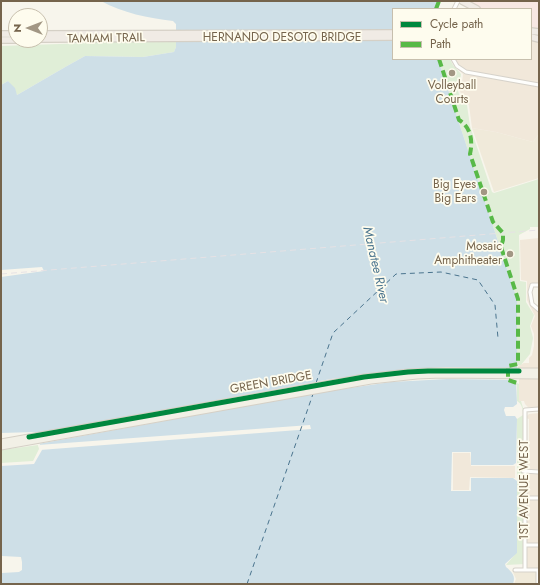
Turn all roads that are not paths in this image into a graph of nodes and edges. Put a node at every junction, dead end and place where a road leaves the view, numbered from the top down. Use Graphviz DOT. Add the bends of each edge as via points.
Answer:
graph roads {
  1 [pos="462,1"];
  2 [pos="475,8"];
  3 [pos="392,33"];
  4 [pos="48,34"];
  5 [pos="172,36"];
  6 [pos="392,37"];
  7 [pos="48,39"];
  8 [pos="453,60"];
  9 [pos="539,85"];
  10 [pos="539,285"];
  11 [pos="539,310"];
  12 [pos="539,371"];
  13 [pos="519,373"];
  14 [pos="539,376"];
  15 [pos="539,409"];
  16 [pos="30,440"];
  17 [pos="1,442"];
  18 [pos="1,447"];
  19 [pos="524,471"];
  20 [pos="539,472"];
  21 [pos="525,498"];
  22 [pos="539,498"];
  23 [pos="525,545"];
  24 [pos="539,545"];
  25 [pos="515,570"];
  26 [pos="525,570"];
  27 [pos="538,570"];
  28 [pos="538,584"];
  1 -- 2 [label="highway"];
  3 -- 5 [label="highway, HERNANDO DESOTO BRIDGE"];
  4 -- 5 [label="highway, TAMIAMI TRAIL"];
  5 -- 6 [label="highway, HERNANDO DESOTO BRIDGE"];
  5 -- 7 [label="highway, TAMIAMI TRAIL"];
  8 -- 9 [label="street" via="461,69 473,73"];
  10 -- 11 [label="street" via="531,286 530,298"];
  12 -- 13 [label="main road"];
  13 -- 14 [label="main road"];
  13 -- 16 [label="main road, GREEN BRIDGE" via="417,376 370,381"];
  15 -- 19 [label="street, 1ST AVENUE WEST" via="525,410"];
  16 -- 17 [label="main road"];
  16 -- 18 [label="main road"];
  19 -- 20 [label="street"];
  19 -- 21 [label="street, 1ST AVENUE WEST"];
  21 -- 22 [label="street"];
  21 -- 23 [label="street, 1ST AVENUE WEST"];
  23 -- 24 [label="street"];
  23 -- 26 [label="street, 1ST AVENUE WEST"];
  25 -- 26 [label="street"];
  26 -- 27 [label="street"];
  27 -- 28 [label="street"];
}
